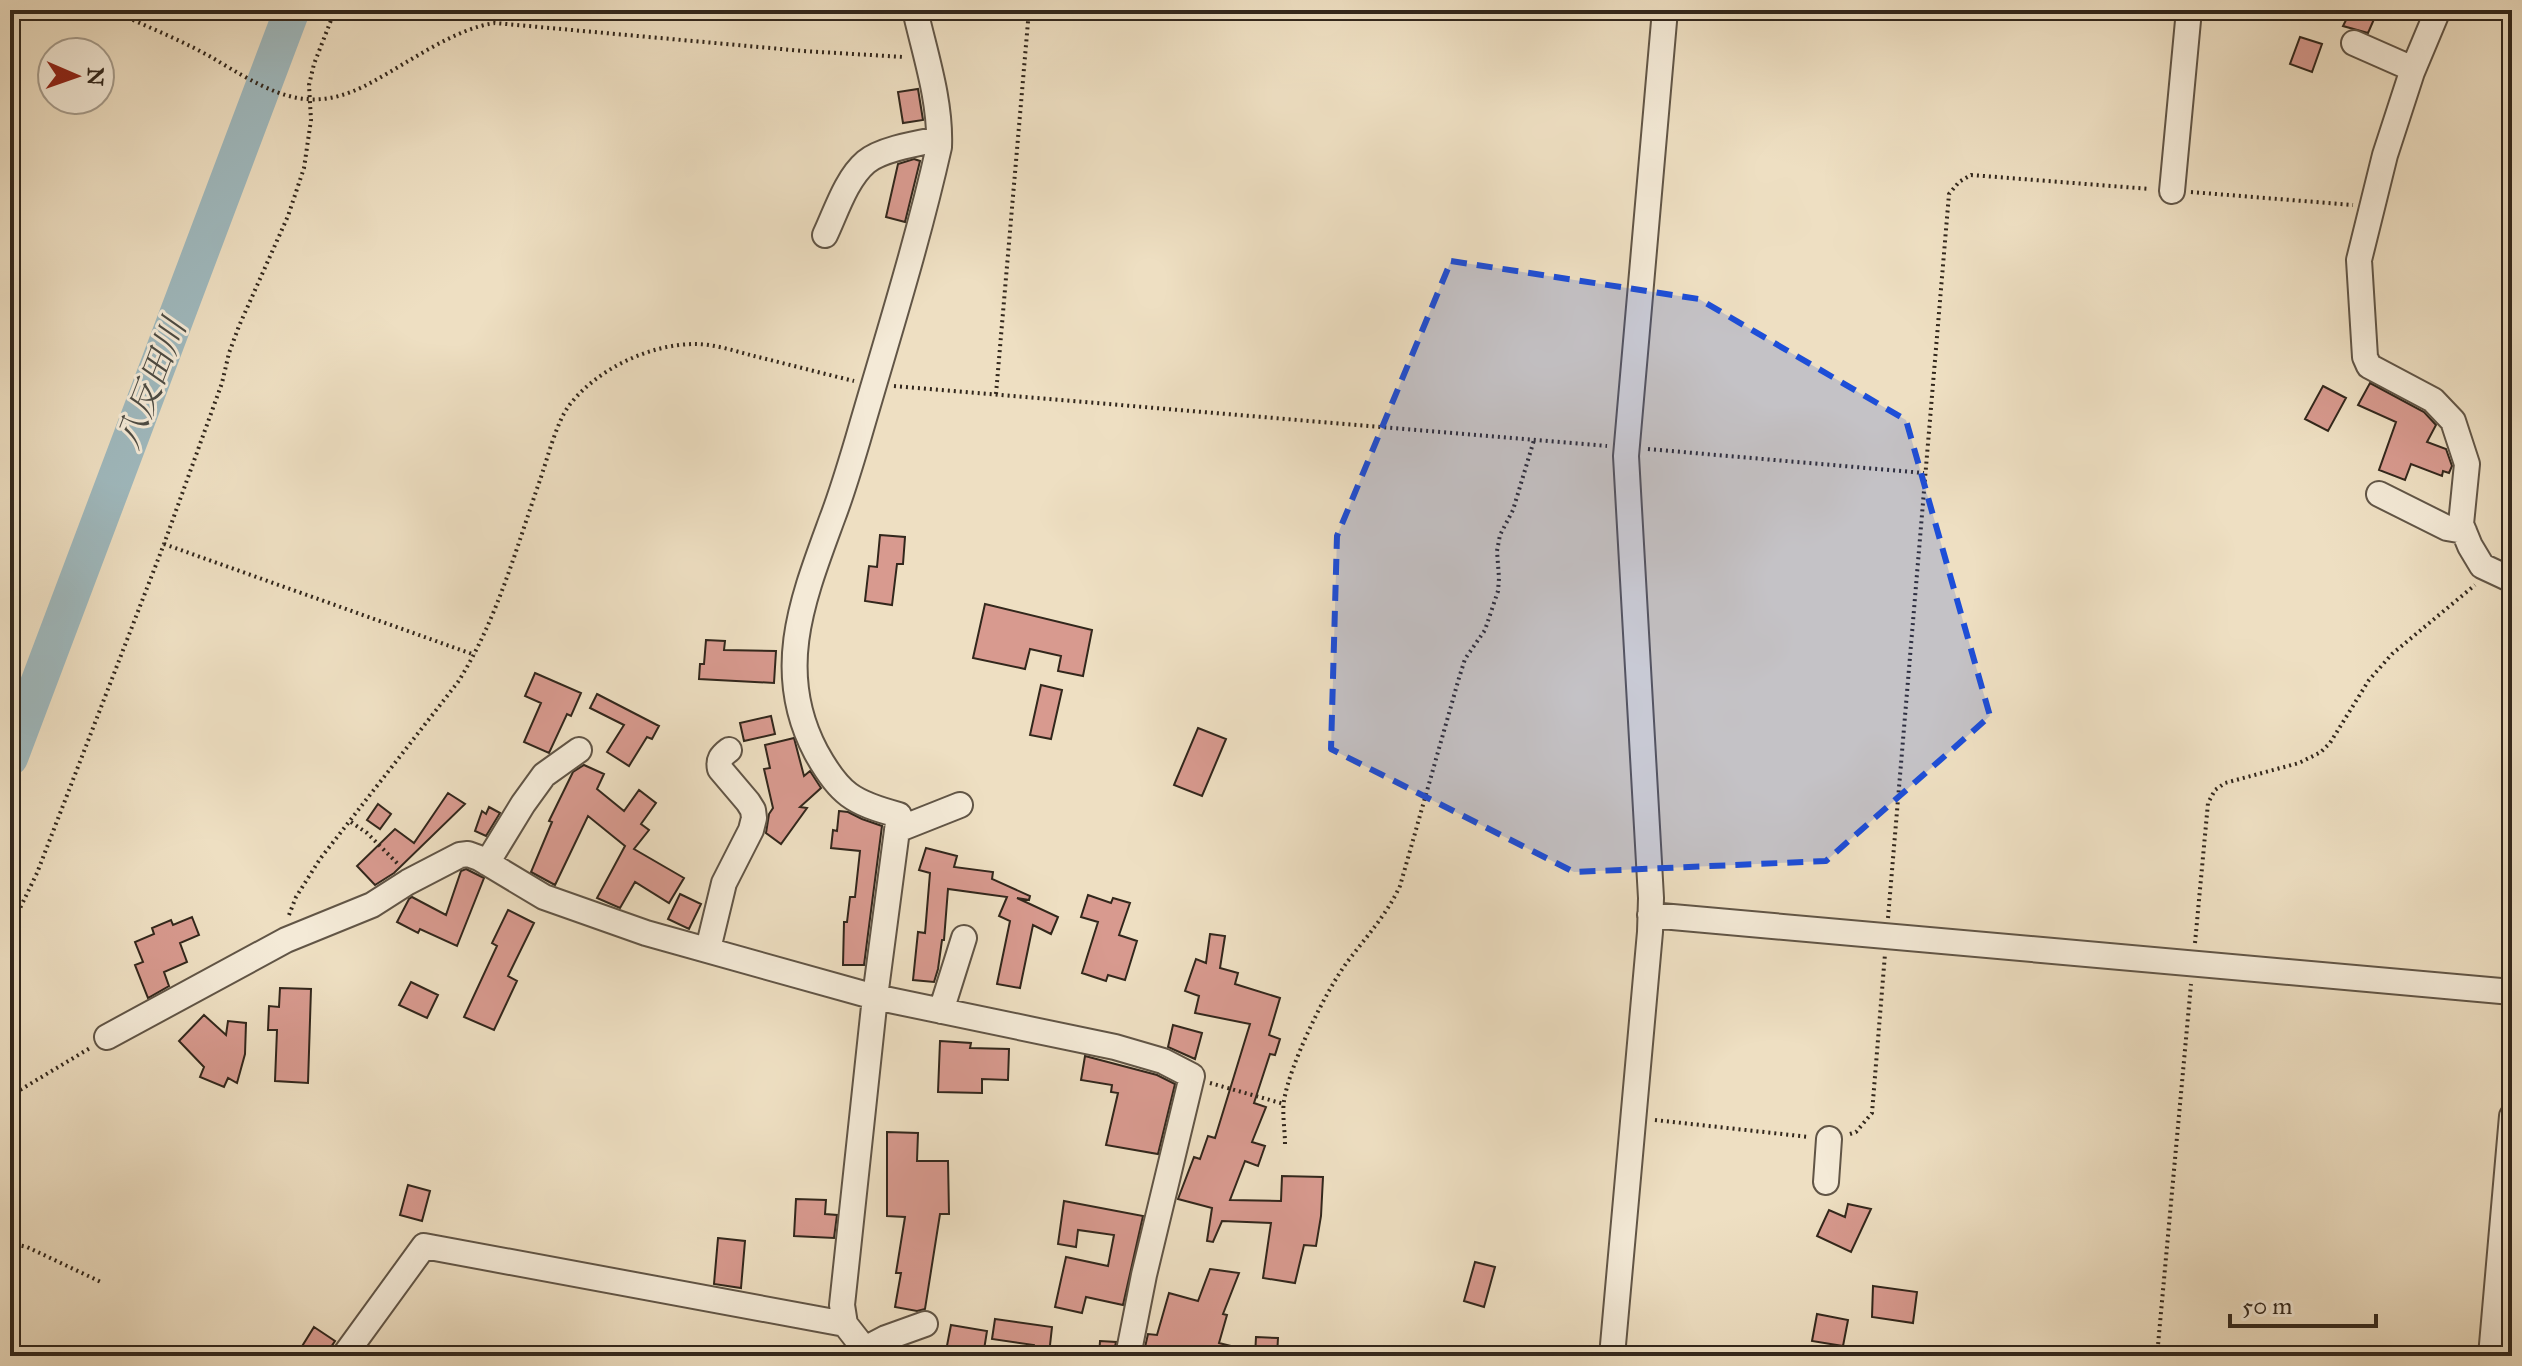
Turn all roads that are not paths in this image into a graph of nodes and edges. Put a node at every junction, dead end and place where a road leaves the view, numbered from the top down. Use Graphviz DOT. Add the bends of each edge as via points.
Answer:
graph roads {
  1 [pos="915,10"];
  2 [pos="1665,10"];
  3 [pos="2189,10"];
  4 [pos="2438,10"];
  5 [pos="2354,43"];
  6 [pos="2413,69"];
  7 [pos="939,139"];
  8 [pos="2172,191"];
  9 [pos="825,235"];
  10 [pos="2379,494"];
  11 [pos="2464,531"];
  12 [pos="2512,580"];
  13 [pos="579,750"];
  14 [pos="729,750"];
  15 [pos="960,805"];
  16 [pos="897,830"];
  17 [pos="487,863"];
  18 [pos="1650,915"];
  19 [pos="964,938"];
  20 [pos="708,949"];
  21 [pos="2512,992"];
  22 [pos="875,997"];
  23 [pos="941,1011"];
  24 [pos="107,1037"];
  25 [pos="2512,1116"];
  26 [pos="1829,1139"];
  27 [pos="1826,1182"];
  28 [pos="845,1324"];
  29 [pos="925,1324"];
  30 [pos="867,1352"];
  31 [pos="344,1356"];
  32 [pos="1128,1356"];
  33 [pos="1612,1356"];
  34 [pos="2491,1356"];
  1 -- 7 [label="street"];
  2 -- 18 [label="street" via="1627,448"];
  3 -- 8 [label="street"];
  4 -- 6 [label="street"];
  5 -- 6 [label="street"];
  6 -- 11 [label="street" via="2359,260 2365,357 2369,366 2433,400 2453,421 2467,464"];
  7 -- 9 [label="street" via="865,163"];
  7 -- 16 [label="street" via="842,491 798,620 796,700 803,723 838,786 866,806 899,815"];
  10 -- 11 [label="street"];
  11 -- 12 [label="street" via="2482,566"];
  13 -- 17 [label="street" via="544,775"];
  14 -- 20 [label="street" via="721,757 720,769 748,802 754,818 724,883"];
  15 -- 16 [label="street"];
  16 -- 22 [label="street"];
  17 -- 20 [label="street" via="544,897"];
  17 -- 24 [label="street" via="460,855 372,905 286,940"];
  18 -- 21 [label="street"];
  18 -- 33 [label="street"];
  19 -- 23 [label="street"];
  20 -- 22 [label="street"];
  22 -- 23 [label="street"];
  22 -- 28 [label="street" via="842,1305"];
  23 -- 32 [label="street" via="1115,1047 1192,1076"];
  25 -- 34 [label="street"];
  26 -- 27 [label="street"];
  28 -- 30 [label="street"];
  28 -- 31 [label="street" via="424,1246"];
  29 -- 30 [label="street" via="886,1338"];
}
